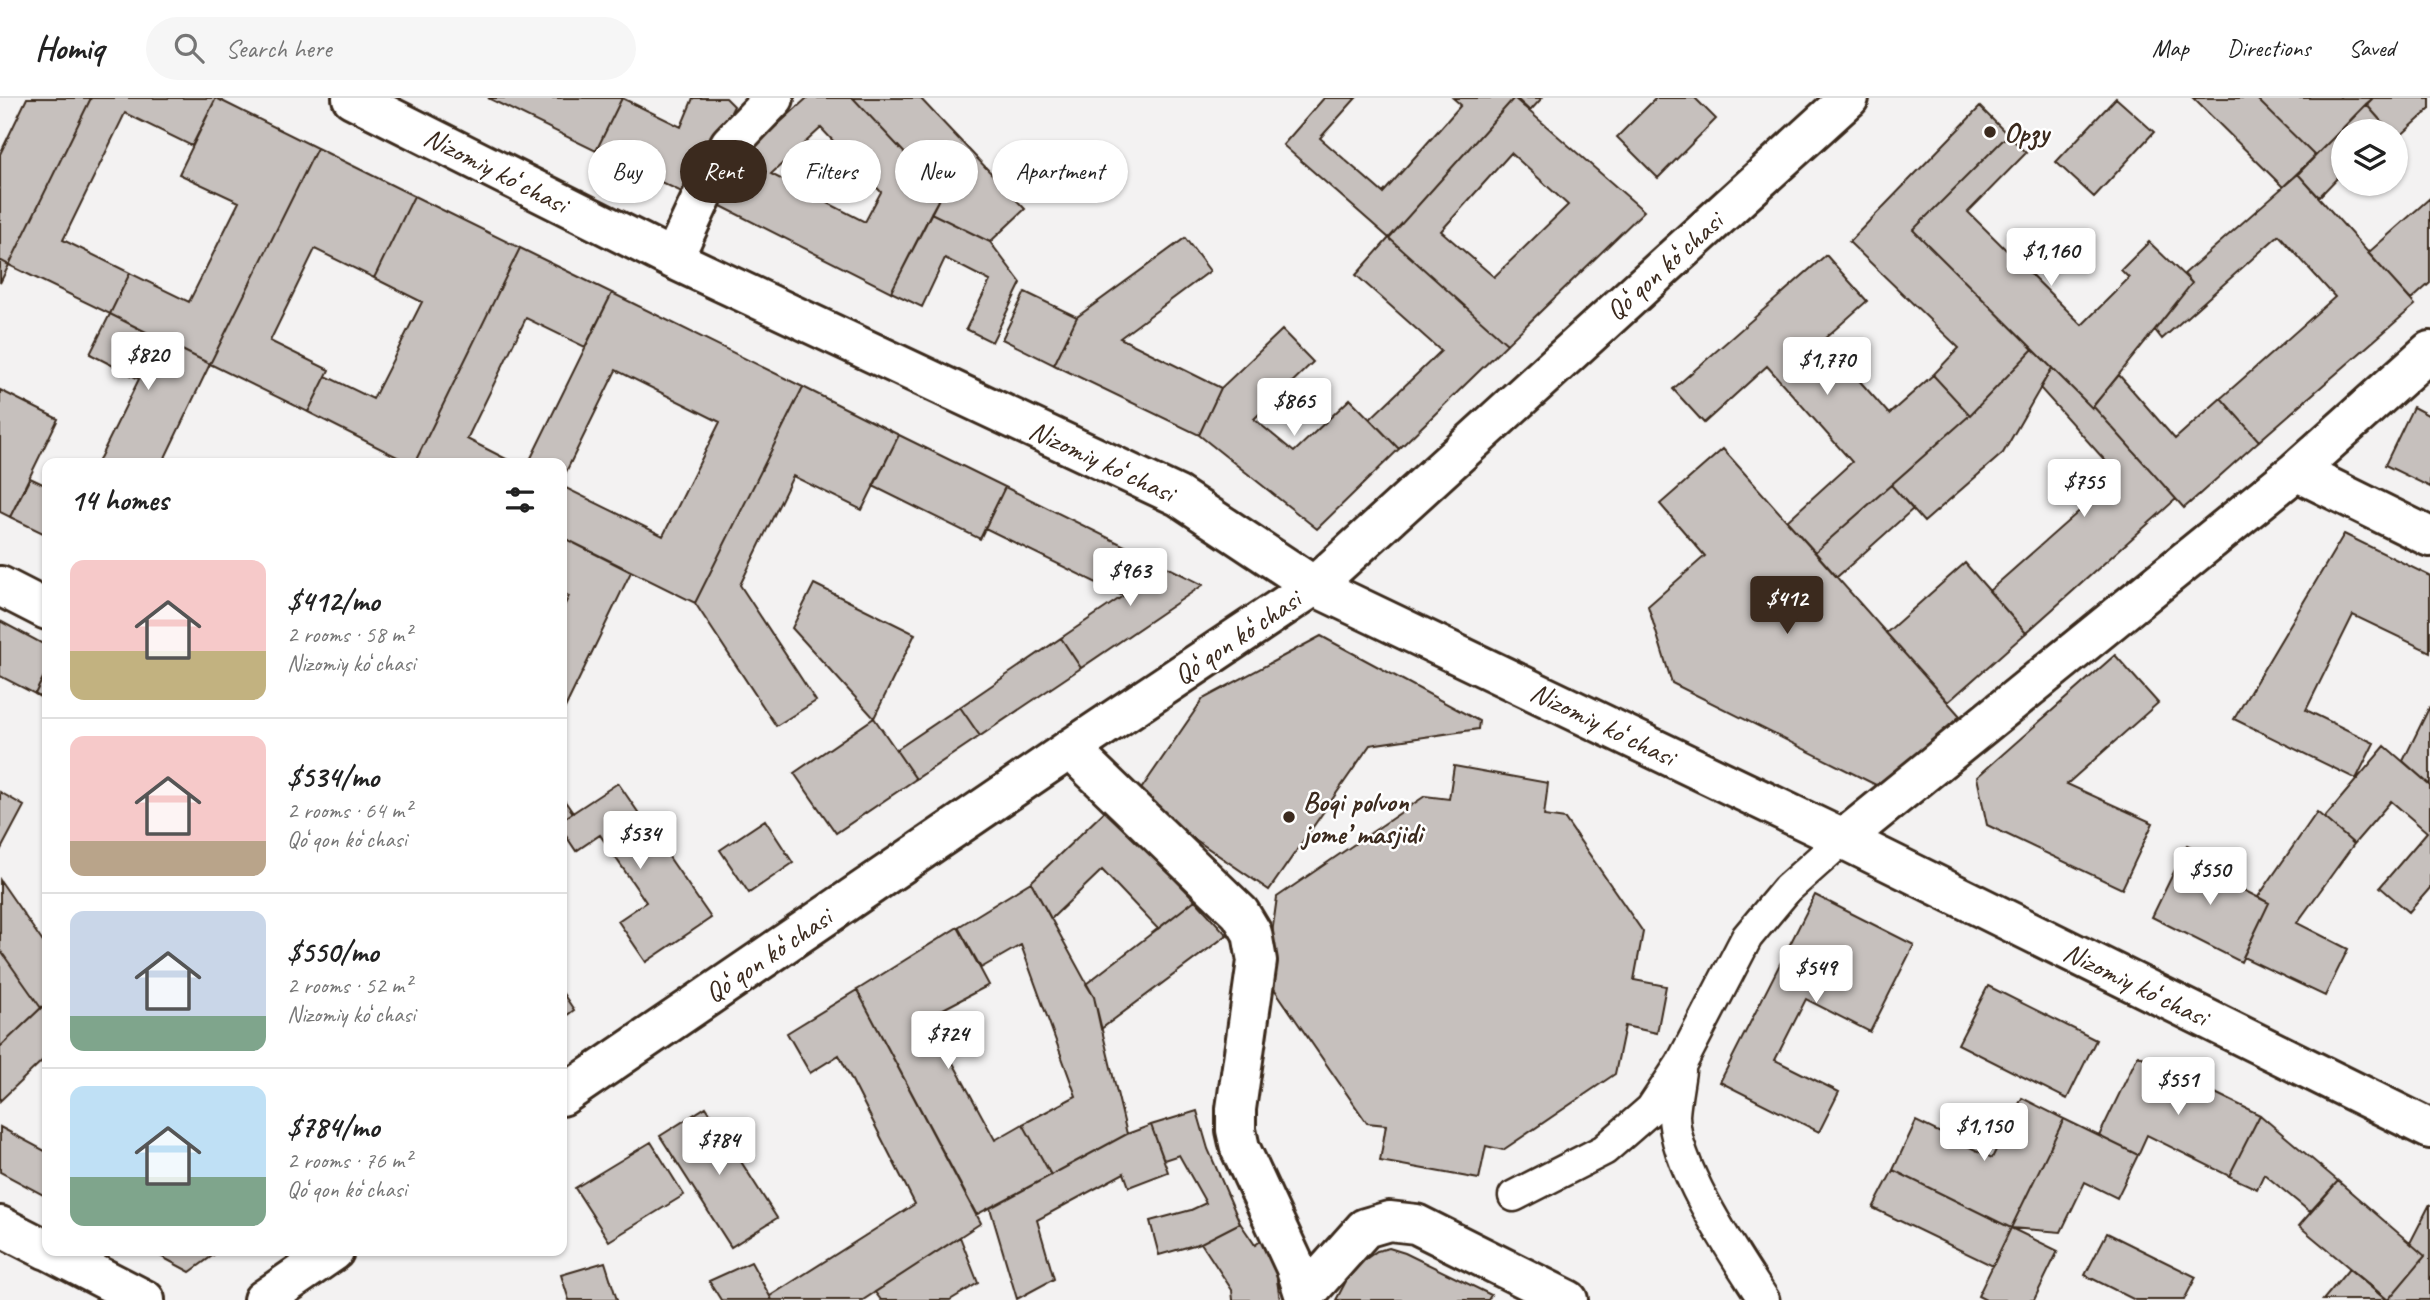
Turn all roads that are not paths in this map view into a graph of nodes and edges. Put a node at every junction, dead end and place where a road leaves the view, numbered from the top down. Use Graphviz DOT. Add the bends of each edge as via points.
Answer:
graph roads {
  1 [pos="353,98"];
  2 [pos="774,98"];
  3 [pos="1849,98"];
  4 [pos="673,259"];
  5 [pos="2430,351"];
  6 [pos="2296,471"];
  7 [pos="2430,537"];
  8 [pos="0,586"];
  9 [pos="1314,586"];
  10 [pos="42,607"];
  11 [pos="1070,749"];
  12 [pos="1843,839"];
  13 [pos="1681,1064"];
  14 [pos="567,1093"];
  15 [pos="2430,1129"];
  16 [pos="1514,1196"];
  17 [pos="0,1226"];
  18 [pos="42,1248"];
  19 [pos="58,1256"];
  20 [pos="327,1256"];
  21 [pos="1306,1297"];
  22 [pos="145,1300"];
  23 [pos="263,1300"];
  24 [pos="1568,1300"];
  25 [pos="1764,1300"];
  1 -- 4 [label="street, Nizomiy koʻchasi"];
  2 -- 4 [label="street" via="730,144"];
  3 -- 9 [label="street, Qoʻqon koʻchasi"];
  4 -- 9 [label="street, Nizomiy koʻchasi" via="1178,496"];
  5 -- 6 [label="street"];
  6 -- 7 [label="street"];
  6 -- 12 [label="street"];
  8 -- 10 [label="street"];
  9 -- 11 [label="street, Qoʻqon koʻchasi"];
  9 -- 12 [label="street, Nizomiy koʻchasi"];
  11 -- 14 [label="street, Qoʻqon koʻchasi"];
  11 -- 21 [label="street" via="1240,913 1252,933 1257,961 1236,1130"];
  12 -- 13 [label="lane" via="1787,889 1747,937"];
  12 -- 15 [label="street, Nizomiy koʻchasi"];
  13 -- 16 [label="lane" via="1651,1109 1604,1150"];
  13 -- 25 [label="lane" via="1674,1116 1680,1148 1724,1238"];
  17 -- 18 [label="street"];
  19 -- 22 [label="street"];
  20 -- 23 [label="street"];
  21 -- 24 [label="street" via="1365,1228 1390,1221 1416,1224"];
}
